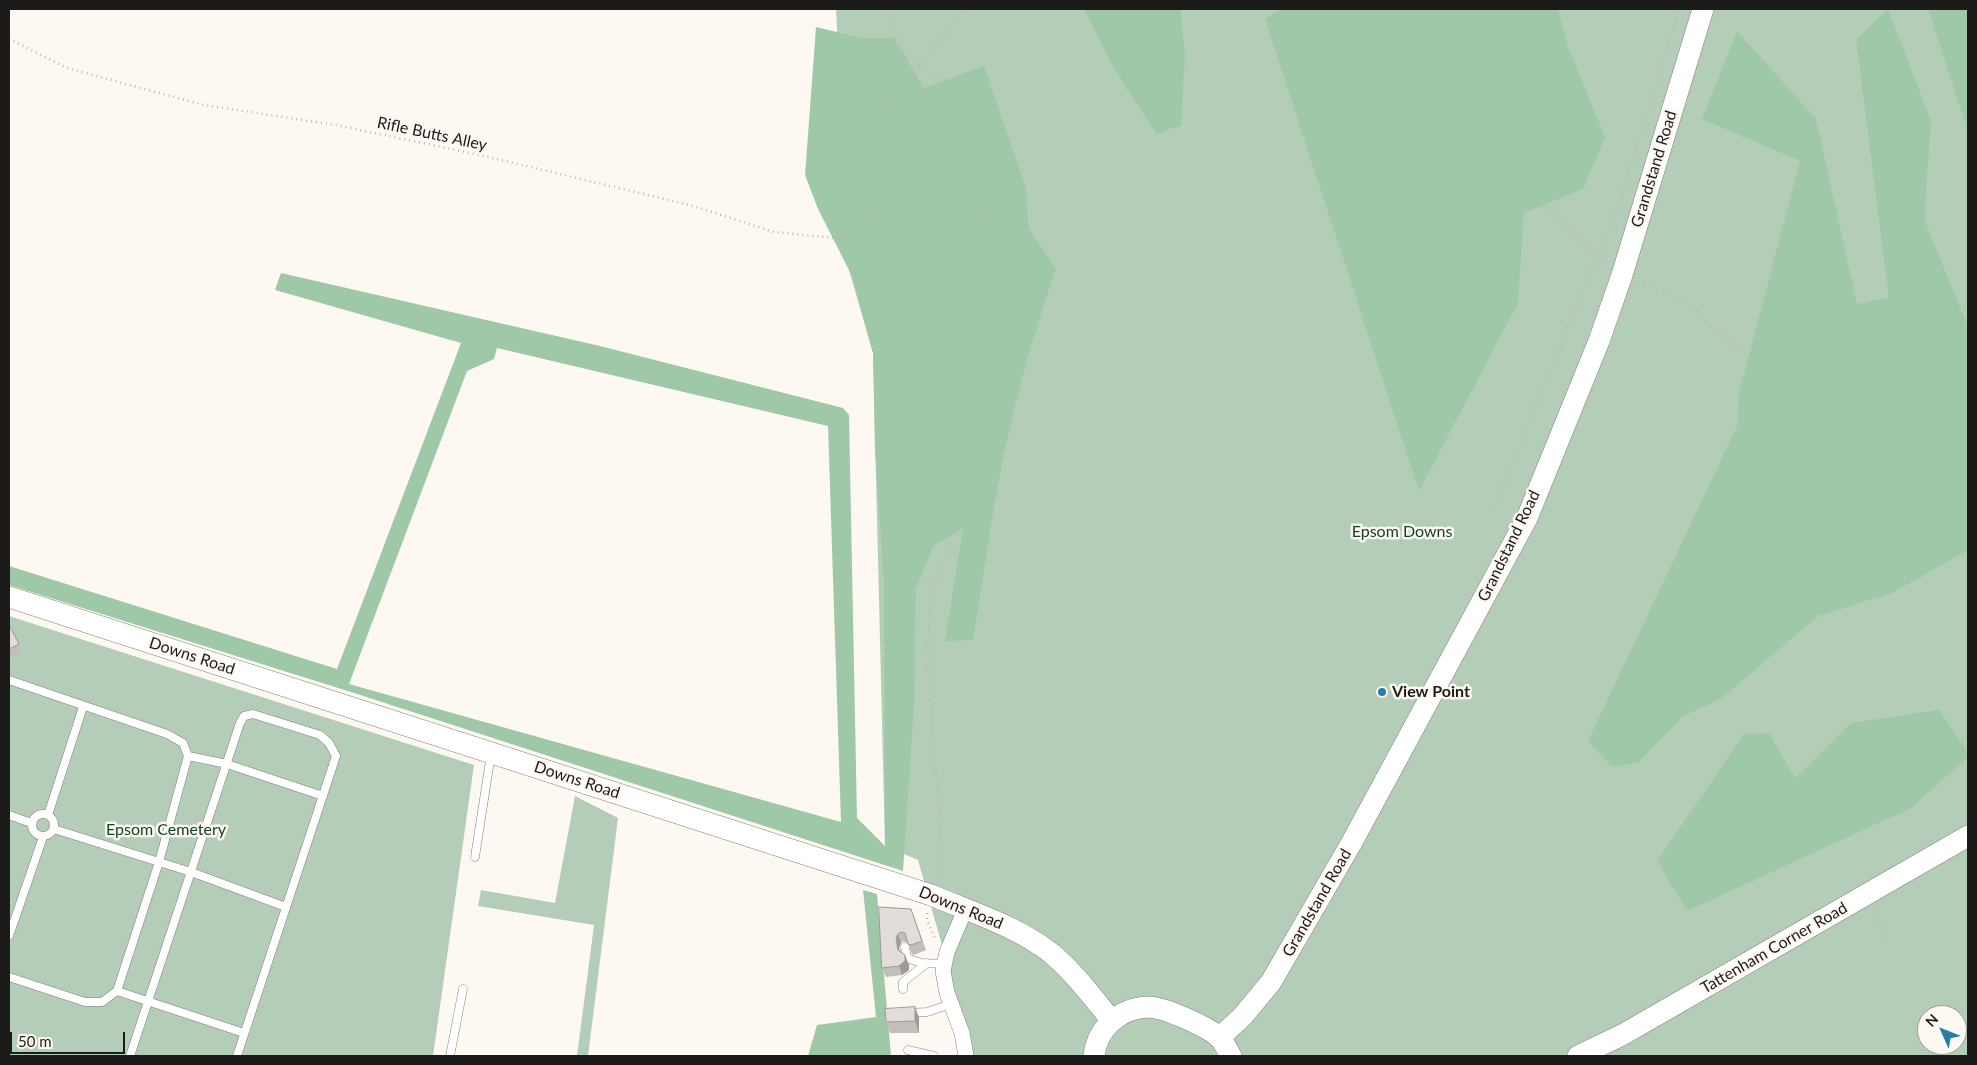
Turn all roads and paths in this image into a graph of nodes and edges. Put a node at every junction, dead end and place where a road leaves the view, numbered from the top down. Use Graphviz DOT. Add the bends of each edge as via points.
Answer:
graph roads {
  1 [pos="888,9"];
  2 [pos="965,9"];
  3 [pos="1680,9"];
  4 [pos="1703,9"];
  5 [pos="9,39"];
  6 [pos="905,55"];
  7 [pos="921,66"];
  8 [pos="913,76"];
  9 [pos="950,163"];
  10 [pos="878,198"];
  11 [pos="988,210"];
  12 [pos="983,212"];
  13 [pos="864,223"];
  14 [pos="990,228"];
  15 [pos="1494,509"];
  16 [pos="9,597"];
  17 [pos="9,680"];
  18 [pos="83,707"];
  19 [pos="492,752"];
  20 [pos="188,756"];
  21 [pos="227,764"];
  22 [pos="323,796"];
  23 [pos="9,815"];
  24 [pos="48,815"];
  25 [pos="32,822"];
  26 [pos="54,829"];
  27 [pos="1968,836"];
  28 [pos="43,837"];
  29 [pos="475,857"];
  30 [pos="159,862"];
  31 [pos="191,872"];
  32 [pos="1867,894"];
  33 [pos="931,895"];
  34 [pos="286,907"];
  35 [pos="965,910"];
  36 [pos="9,936"];
  37 [pos="1887,938"];
  38 [pos="905,948"];
  39 [pos="946,958"];
  40 [pos="927,963"];
  41 [pos="9,977"];
  42 [pos="902,989"];
  43 [pos="463,990"];
  44 [pos="117,991"];
  45 [pos="148,1002"];
  46 [pos="951,1004"];
  47 [pos="905,1013"];
  48 [pos="1112,1021"];
  49 [pos="244,1033"];
  50 [pos="1219,1038"];
  51 [pos="908,1050"];
  52 [pos="130,1056"];
  53 [pos="237,1056"];
  54 [pos="450,1056"];
  55 [pos="934,1056"];
  56 [pos="966,1056"];
  57 [pos="1094,1056"];
  58 [pos="1231,1056"];
  59 [pos="1578,1056"];
  1 -- 6 [label="path"];
  2 -- 7 [label="path"];
  3 -- 15 [label="path" via="1613,221"];
  4 -- 50 [label="main road, Grandstand Road" via="1599,341 1527,518 1352,842 1271,982 1242,1017"];
  5 -- 13 [label="path, Rifle Butts Alley" via="67,68 204,105 336,125 480,155 690,206 774,232 855,240"];
  6 -- 7 [label="path"];
  6 -- 8 [label="path"];
  7 -- 8 [label="path"];
  7 -- 11 [label="path" via="955,85 976,111 989,160"];
  8 -- 9 [label="path" via="933,132"];
  8 -- 10 [label="path" via="892,94 883,114"];
  9 -- 10 [label="path" via="926,167 901,178"];
  9 -- 12 [label="path" via="973,188"];
  10 -- 13 [label="path"];
  11 -- 12 [label="path"];
  11 -- 14 [label="path"];
  12 -- 13 [label="path" via="908,207"];
  12 -- 14 [label="path"];
  14 -- 33 [label="path" via="1002,263 997,311 982,369 988,427 930,596 928,657 941,863"];
  16 -- 19 [label="main road, Downs Road"];
  17 -- 18 [label="lane"];
  18 -- 20 [label="lane" via="167,734 183,743"];
  18 -- 24 [label="lane"];
  19 -- 29 [label="lane"];
  19 -- 33 [label="main road, Downs Road"];
  20 -- 21 [label="lane"];
  20 -- 30 [label="lane"];
  21 -- 22 [label="lane"];
  21 -- 22 [label="lane" via="244,716 253,714 320,736 329,743 336,756"];
  21 -- 31 [label="lane"];
  22 -- 34 [label="lane"];
  23 -- 25 [label="lane"];
  24 -- 25 [label="lane" via="36,816"];
  24 -- 26 [label="lane"];
  25 -- 28 [label="lane" via="34,834"];
  26 -- 28 [label="lane"];
  26 -- 30 [label="lane"];
  27 -- 32 [label="main road, Tattenham Corner Road"];
  28 -- 36 [label="lane"];
  30 -- 31 [label="lane"];
  30 -- 44 [label="lane"];
  31 -- 34 [label="lane"];
  31 -- 45 [label="lane"];
  32 -- 37 [label="path"];
  32 -- 59 [label="main road, Tattenham Corner Road" via="1622,1035"];
  33 -- 35 [label="main road, Downs Road"];
  33 -- 39 [label="path" via="927,920"];
  34 -- 49 [label="lane"];
  35 -- 39 [label="street"];
  35 -- 48 [label="main road, Downs Road" via="1010,928 1051,954"];
  38 -- 40 [label="lane" via="907,958"];
  39 -- 40 [label="lane"];
  39 -- 46 [label="street" via="943,972"];
  40 -- 42 [label="lane" via="902,982"];
  41 -- 44 [label="lane" via="85,1002 102,1002"];
  43 -- 54 [label="lane"];
  44 -- 45 [label="lane"];
  45 -- 49 [label="lane"];
  45 -- 52 [label="lane"];
  46 -- 47 [label="lane" via="927,1012"];
  46 -- 56 [label="street" via="962,1033"];
  48 -- 50 [label="main road" via="1123,1012 1150,1007 1186,1018"];
  48 -- 57 [label="main road" via="1105,1028"];
  49 -- 53 [label="lane"];
  50 -- 58 [label="main road"];
  51 -- 55 [label="lane"];
}
